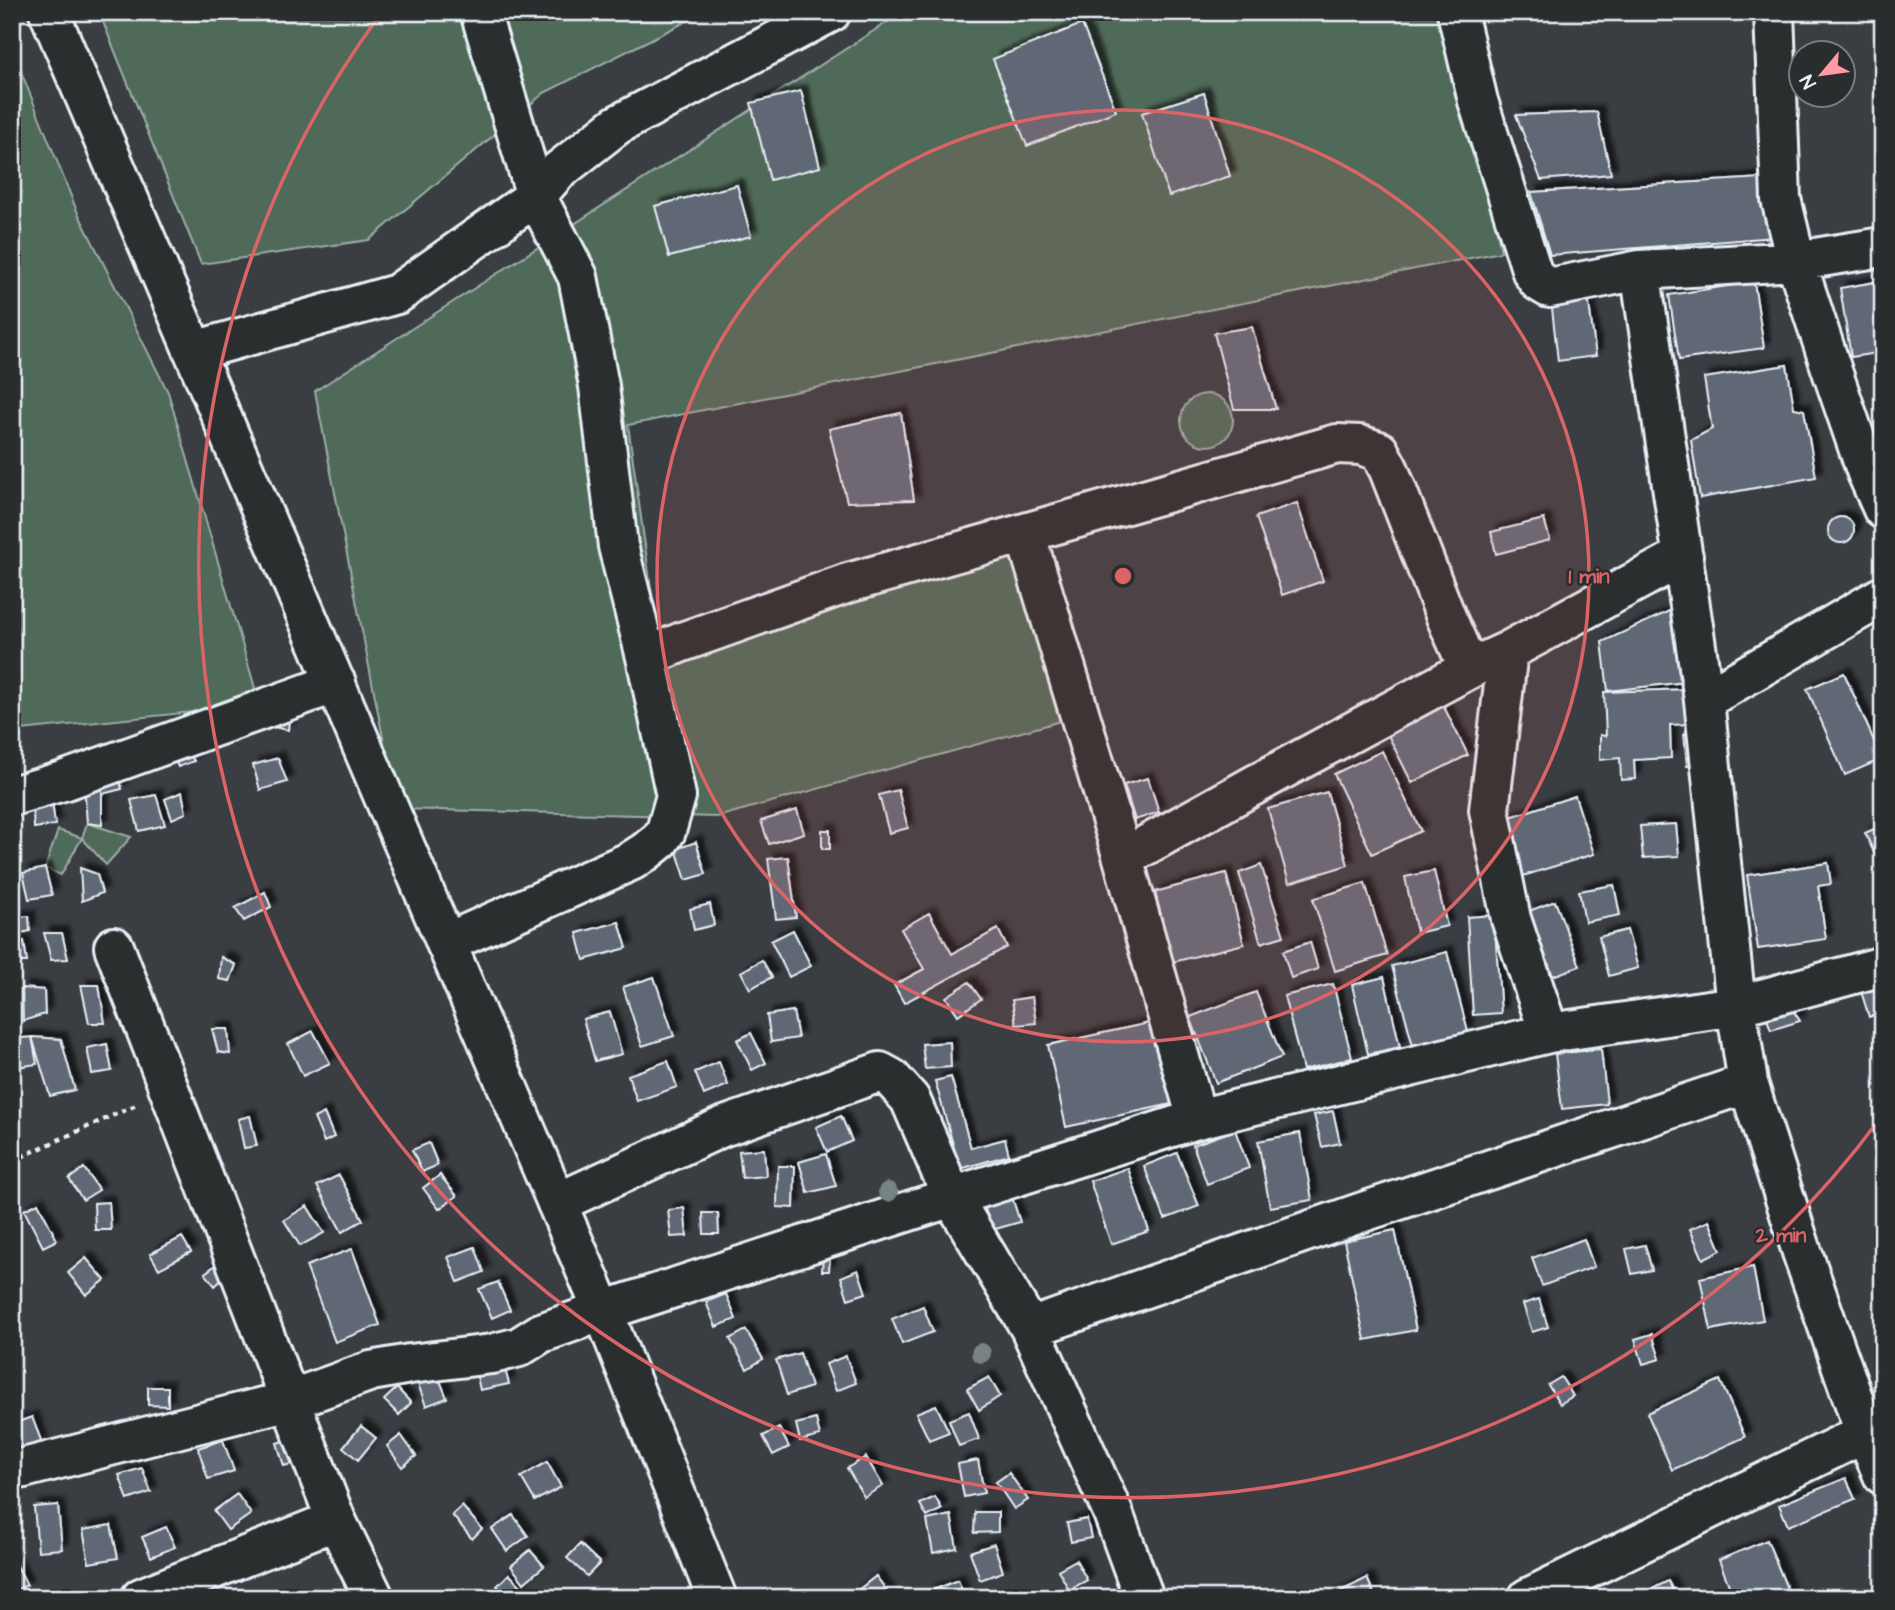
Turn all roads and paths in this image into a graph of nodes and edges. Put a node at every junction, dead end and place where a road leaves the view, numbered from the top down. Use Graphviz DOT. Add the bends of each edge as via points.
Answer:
graph roads {
  1 [pos="49,12"];
  2 [pos="480,12"];
  3 [pos="831,12"];
  4 [pos="1457,12"];
  5 [pos="1774,12"];
  6 [pos="536,196"];
  7 [pos="1883,247"];
  8 [pos="1796,261"];
  9 [pos="1640,270"];
  10 [pos="194,351"];
  11 [pos="1883,509"];
  12 [pos="1025,533"];
  13 [pos="1683,556"];
  14 [pos="1883,596"];
  15 [pos="1508,651"];
  16 [pos="646,657"];
  17 [pos="1469,669"];
  18 [pos="335,683"];
  19 [pos="1704,700"];
  20 [pos="12,796"];
  21 [pos="1124,858"];
  22 [pos="446,943"];
  23 [pos="114,947"];
  24 [pos="1883,966"];
  25 [pos="1736,1006"];
  26 [pos="1549,1033"];
  27 [pos="1748,1083"];
  28 [pos="170,1090"];
  29 [pos="1197,1119"];
  30 [pos="12,1161"];
  31 [pos="952,1197"];
  32 [pos="557,1203"];
  33 [pos="603,1311"];
  34 [pos="1030,1328"];
  35 [pos="290,1400"];
  36 [pos="1865,1433"];
  37 [pos="12,1471"];
  38 [pos="1883,1475"];
  39 [pos="336,1520"];
  40 [pos="141,1598"];
  41 [pos="374,1598"];
  42 [pos="717,1598"];
  43 [pos="1144,1598"];
  44 [pos="1528,1598"];
  1 -- 10 [label="street"];
  2 -- 6 [label="street"];
  3 -- 6 [label="street" via="617,125 557,172"];
  4 -- 9 [label="street" via="1478,101 1539,282 1549,288"];
  5 -- 8 [label="street" via="1781,199"];
  6 -- 10 [label="street" via="397,294"];
  6 -- 16 [label="street" via="578,277 599,386 618,545"];
  7 -- 8 [label="street"];
  8 -- 9 [label="street"];
  8 -- 11 [label="street"];
  9 -- 13 [label="street"];
  10 -- 18 [label="street"];
  12 -- 16 [label="street" via="848,583"];
  12 -- 17 [label="street" via="1337,444 1360,445 1379,451 1389,470"];
  12 -- 21 [label="street"];
  13 -- 15 [label="street"];
  13 -- 19 [label="street"];
  14 -- 19 [label="street"];
  15 -- 17 [label="street"];
  15 -- 26 [label="street" via="1489,810 1511,919"];
  16 -- 22 [label="street" via="676,796 660,840 631,861"];
  17 -- 21 [label="street"];
  18 -- 20 [label="street"];
  18 -- 22 [label="street"];
  19 -- 25 [label="street"];
  21 -- 29 [label="street"];
  22 -- 32 [label="street"];
  23 -- 28 [label="street"];
  24 -- 25 [label="street"];
  25 -- 26 [label="street"];
  25 -- 27 [label="street"];
  26 -- 29 [label="street"];
  27 -- 34 [label="street"];
  27 -- 36 [label="street"];
  28 -- 30 [label="path"];
  28 -- 35 [label="street"];
  29 -- 31 [label="street"];
  31 -- 32 [label="street" via="910,1099 880,1072 722,1127"];
  31 -- 33 [label="street"];
  31 -- 34 [label="street"];
  32 -- 33 [label="street"];
  33 -- 35 [label="street" via="541,1333 519,1347 372,1371"];
  33 -- 42 [label="street"];
  34 -- 43 [label="street" via="1113,1514"];
  35 -- 37 [label="street"];
  35 -- 39 [label="street"];
  36 -- 38 [label="street"];
  36 -- 44 [label="street"];
  39 -- 40 [label="street"];
  39 -- 41 [label="street"];
}
